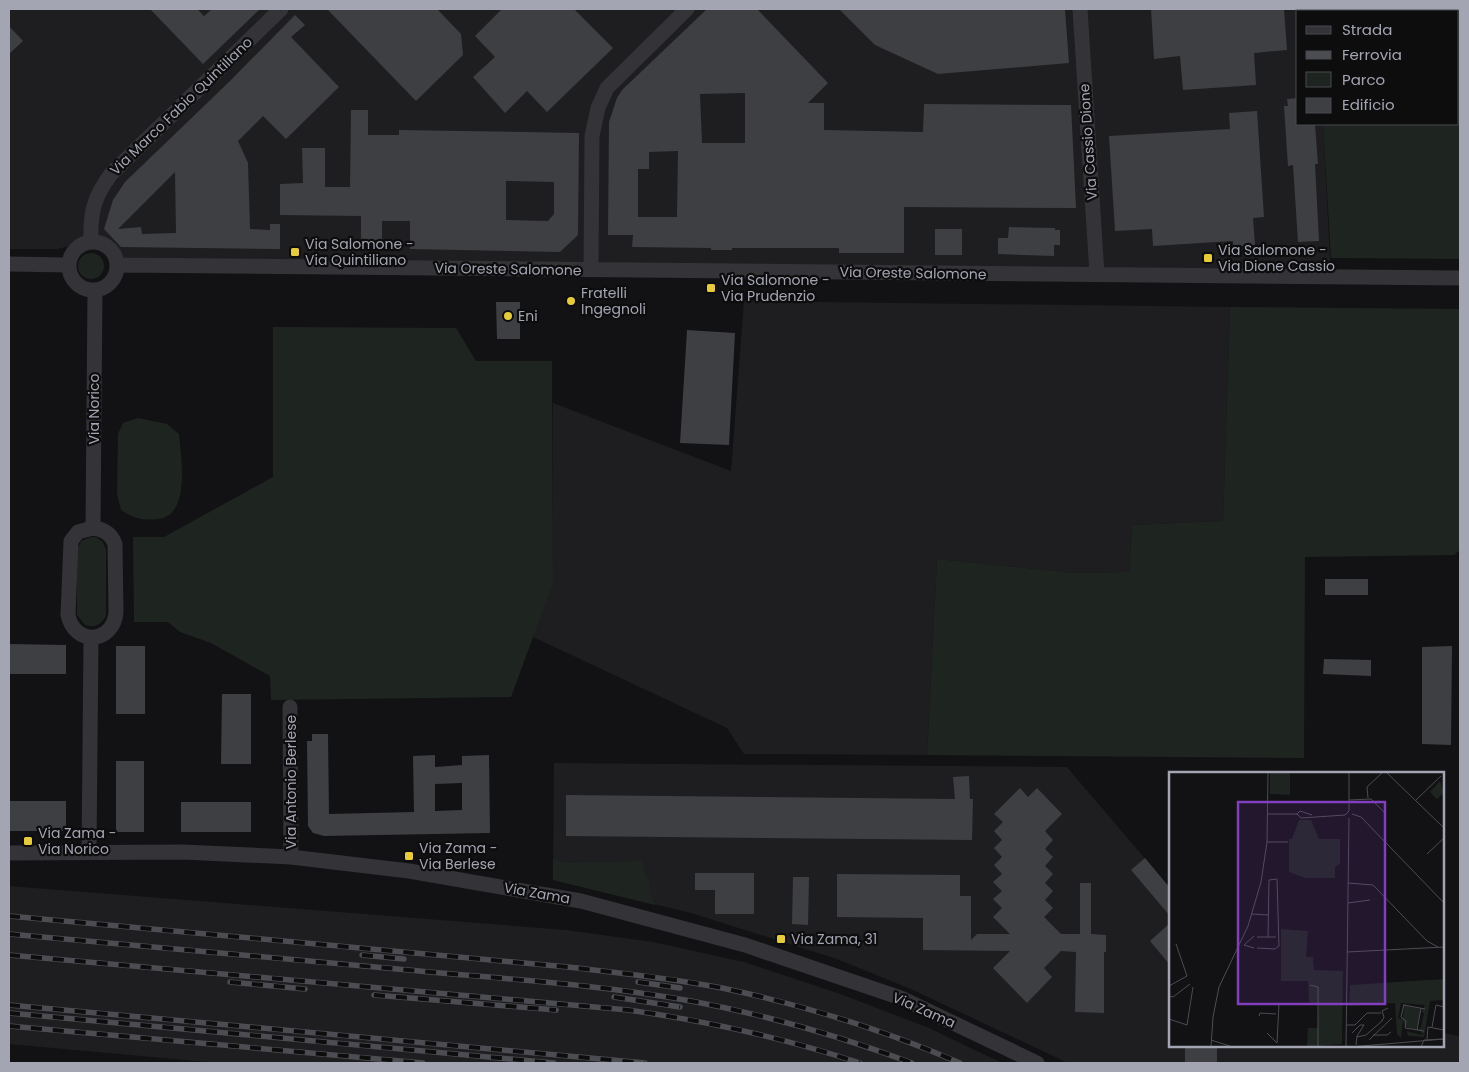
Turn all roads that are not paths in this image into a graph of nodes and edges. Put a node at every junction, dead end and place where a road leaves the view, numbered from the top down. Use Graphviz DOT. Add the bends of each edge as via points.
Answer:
graph roads {
  1 [pos="281,9"];
  2 [pos="687,9"];
  3 [pos="1080,9"];
  4 [pos="91,241"];
  5 [pos="9,264"];
  6 [pos="68,265"];
  7 [pos="122,265"];
  8 [pos="591,270"];
  9 [pos="1097,274"];
  10 [pos="1460,278"];
  11 [pos="95,290"];
  12 [pos="93,528"];
  13 [pos="91,638"];
  14 [pos="290,706"];
  15 [pos="89,852"];
  16 [pos="9,853"];
  17 [pos="291,857"];
  18 [pos="1037,1063"];
  1 -- 4 [label="street, Via Marco Fabio Quintiliano" via="112,174 90,216"];
  2 -- 8 [label="street" via="607,88 600,104 592,136"];
  3 -- 9 [label="street, Via Cassio Dione"];
  4 -- 6 [label="street" via="73,251"];
  4 -- 7 [label="street" via="106,246"];
  5 -- 6 [label="street"];
  6 -- 11 [label="street" via="69,273 79,286"];
  7 -- 8 [label="street, Via Oreste Salomone"];
  7 -- 11 [label="street" via="108,285"];
  8 -- 9 [label="street, Via Oreste Salomone"];
  9 -- 10 [label="street, Via Oreste Salomone"];
  11 -- 12 [label="street, Via Norico"];
  12 -- 13 [label="street" via="78,532 70,541 68,615 74,630"];
  12 -- 13 [label="street" via="106,531 115,544 116,618 102,635"];
  13 -- 15 [label="street"];
  14 -- 17 [label="street, Via Antonio Berlese"];
  15 -- 16 [label="street, Via Zama"];
  15 -- 17 [label="street, Via Zama"];
  17 -- 18 [label="street, Via Zama" via="406,871 581,900 737,943 901,998"];
}
